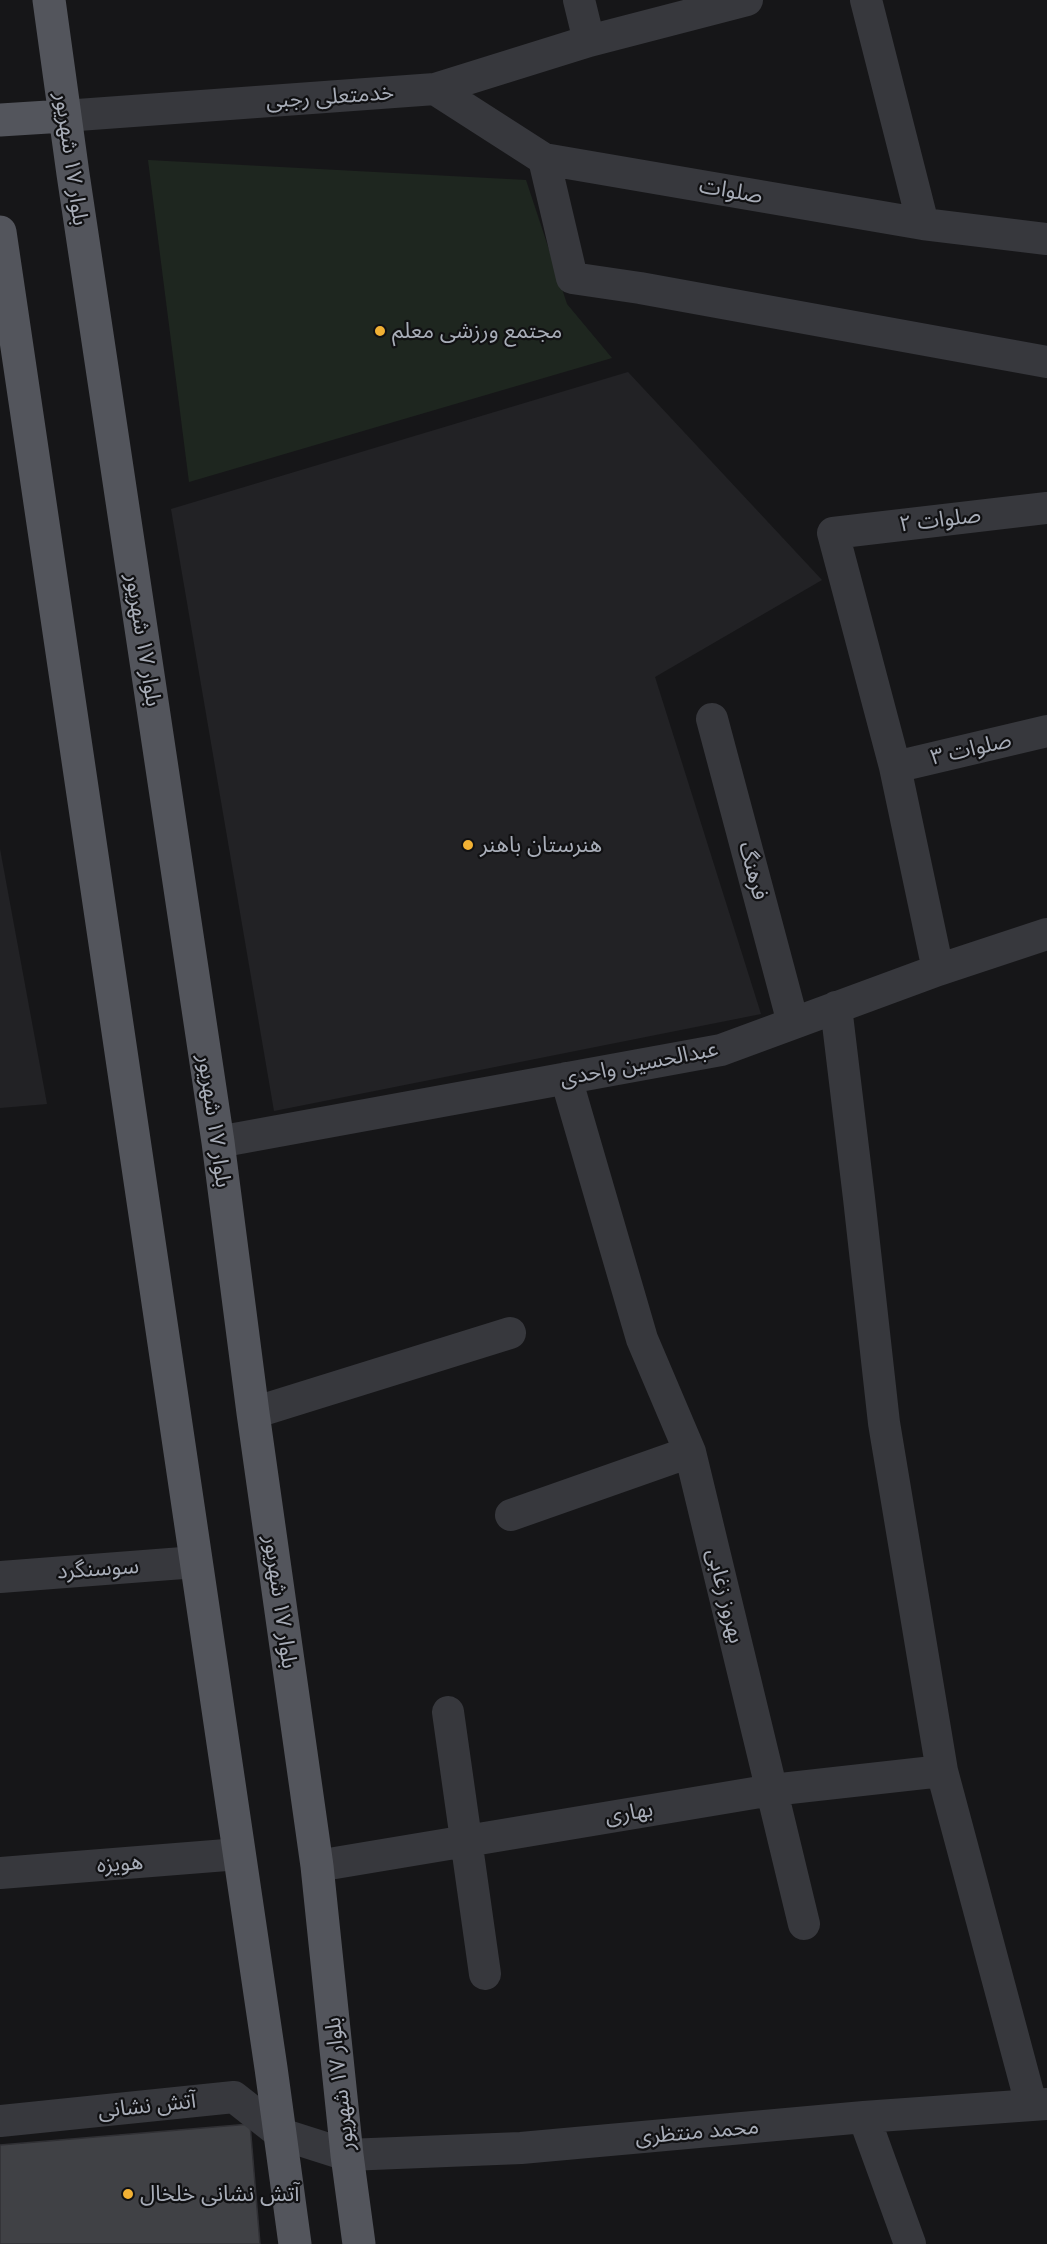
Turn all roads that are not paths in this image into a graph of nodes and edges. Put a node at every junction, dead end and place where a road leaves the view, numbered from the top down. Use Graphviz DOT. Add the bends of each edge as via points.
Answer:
graph roads {
  1 [pos="49,0"];
  2 [pos="579,0"];
  3 [pos="747,0"];
  4 [pos="866,0"];
  5 [pos="589,41"];
  6 [pos="435,89"];
  7 [pos="64,116"];
  8 [pos="0,120"];
  9 [pos="543,159"];
  10 [pos="923,224"];
  11 [pos="0,232"];
  12 [pos="1047,239"];
  13 [pos="1047,362"];
  14 [pos="1047,508"];
  15 [pos="712,719"];
  16 [pos="1047,731"];
  17 [pos="895,767"];
  18 [pos="1047,934"];
  19 [pos="938,970"];
  20 [pos="836,1007"];
  21 [pos="793,1023"];
  22 [pos="566,1078"];
  23 [pos="218,1142"];
  24 [pos="510,1333"];
  25 [pos="253,1413"];
  26 [pos="690,1452"];
  27 [pos="511,1515"];
  28 [pos="196,1562"];
  29 [pos="0,1577"];
  30 [pos="448,1712"];
  31 [pos="942,1771"];
  32 [pos="772,1790"];
  33 [pos="465,1841"];
  34 [pos="239,1854"];
  35 [pos="317,1866"];
  36 [pos="0,1873"];
  37 [pos="804,1924"];
  38 [pos="485,1974"];
  39 [pos="1039,2104"];
  40 [pos="864,2117"];
  41 [pos="0,2121"];
  42 [pos="281,2134"];
  43 [pos="348,2156"];
  44 [pos="295,2244"];
  45 [pos="359,2244"];
  46 [pos="910,2244"];
  1 -- 7 [label="main road, بلوار ١٧ شهریور"];
  2 -- 5 [label="street"];
  3 -- 5 [label="street, خدمتعلی رجبی"];
  4 -- 10 [label="street"];
  5 -- 6 [label="street, خدمتعلی رجبی"];
  6 -- 7 [label="street, خدمتعلی رجبی"];
  6 -- 9 [label="street, صلوات"];
  7 -- 8 [label="main road"];
  7 -- 23 [label="main road, بلوار ١٧ شهریور"];
  9 -- 10 [label="street, صلوات"];
  9 -- 13 [label="street" via="572,278"];
  10 -- 12 [label="street, صلوات"];
  11 -- 28 [label="main road"];
  14 -- 17 [label="street, صلوات ۲" via="833,533"];
  15 -- 21 [label="street, فرهنگ"];
  16 -- 17 [label="street, صلوات ۳"];
  17 -- 19 [label="street"];
  18 -- 19 [label="street, عبدالحسین واحدی"];
  19 -- 20 [label="street, عبدالحسین واحدی"];
  20 -- 21 [label="street, عبدالحسین واحدی"];
  20 -- 31 [label="street" via="884,1423"];
  21 -- 22 [label="street, عبدالحسین واحدی" via="721,1050"];
  22 -- 23 [label="street, عبدالحسین واحدی"];
  22 -- 26 [label="street, بهروز زغابی" via="642,1339"];
  23 -- 25 [label="main road, بلوار ١٧ شهریور"];
  24 -- 25 [label="street"];
  25 -- 35 [label="main road, بلوار ١٧ شهریور"];
  26 -- 27 [label="street"];
  26 -- 32 [label="street, بهروز زغابی"];
  28 -- 29 [label="street, سوسنگرد"];
  28 -- 34 [label="main road"];
  30 -- 33 [label="street"];
  31 -- 32 [label="street, بهاری"];
  31 -- 39 [label="street"];
  32 -- 33 [label="street, بهاری"];
  32 -- 37 [label="street, بهروز زغابی"];
  33 -- 35 [label="street, بهاری"];
  33 -- 38 [label="street"];
  34 -- 36 [label="street, هویزه"];
  34 -- 42 [label="main road"];
  35 -- 43 [label="main road, بلوار ١٧ شهریور"];
  39 -- 40 [label="street, محمد منتظری"];
  40 -- 43 [label="street, محمد منتظری" via="521,2148"];
  40 -- 46 [label="street"];
  41 -- 42 [label="street, آتش نشانی" via="234,2097"];
  42 -- 43 [label="street"];
  42 -- 44 [label="main road"];
  43 -- 45 [label="main road, بلوار ١٧ شهریور"];
}
